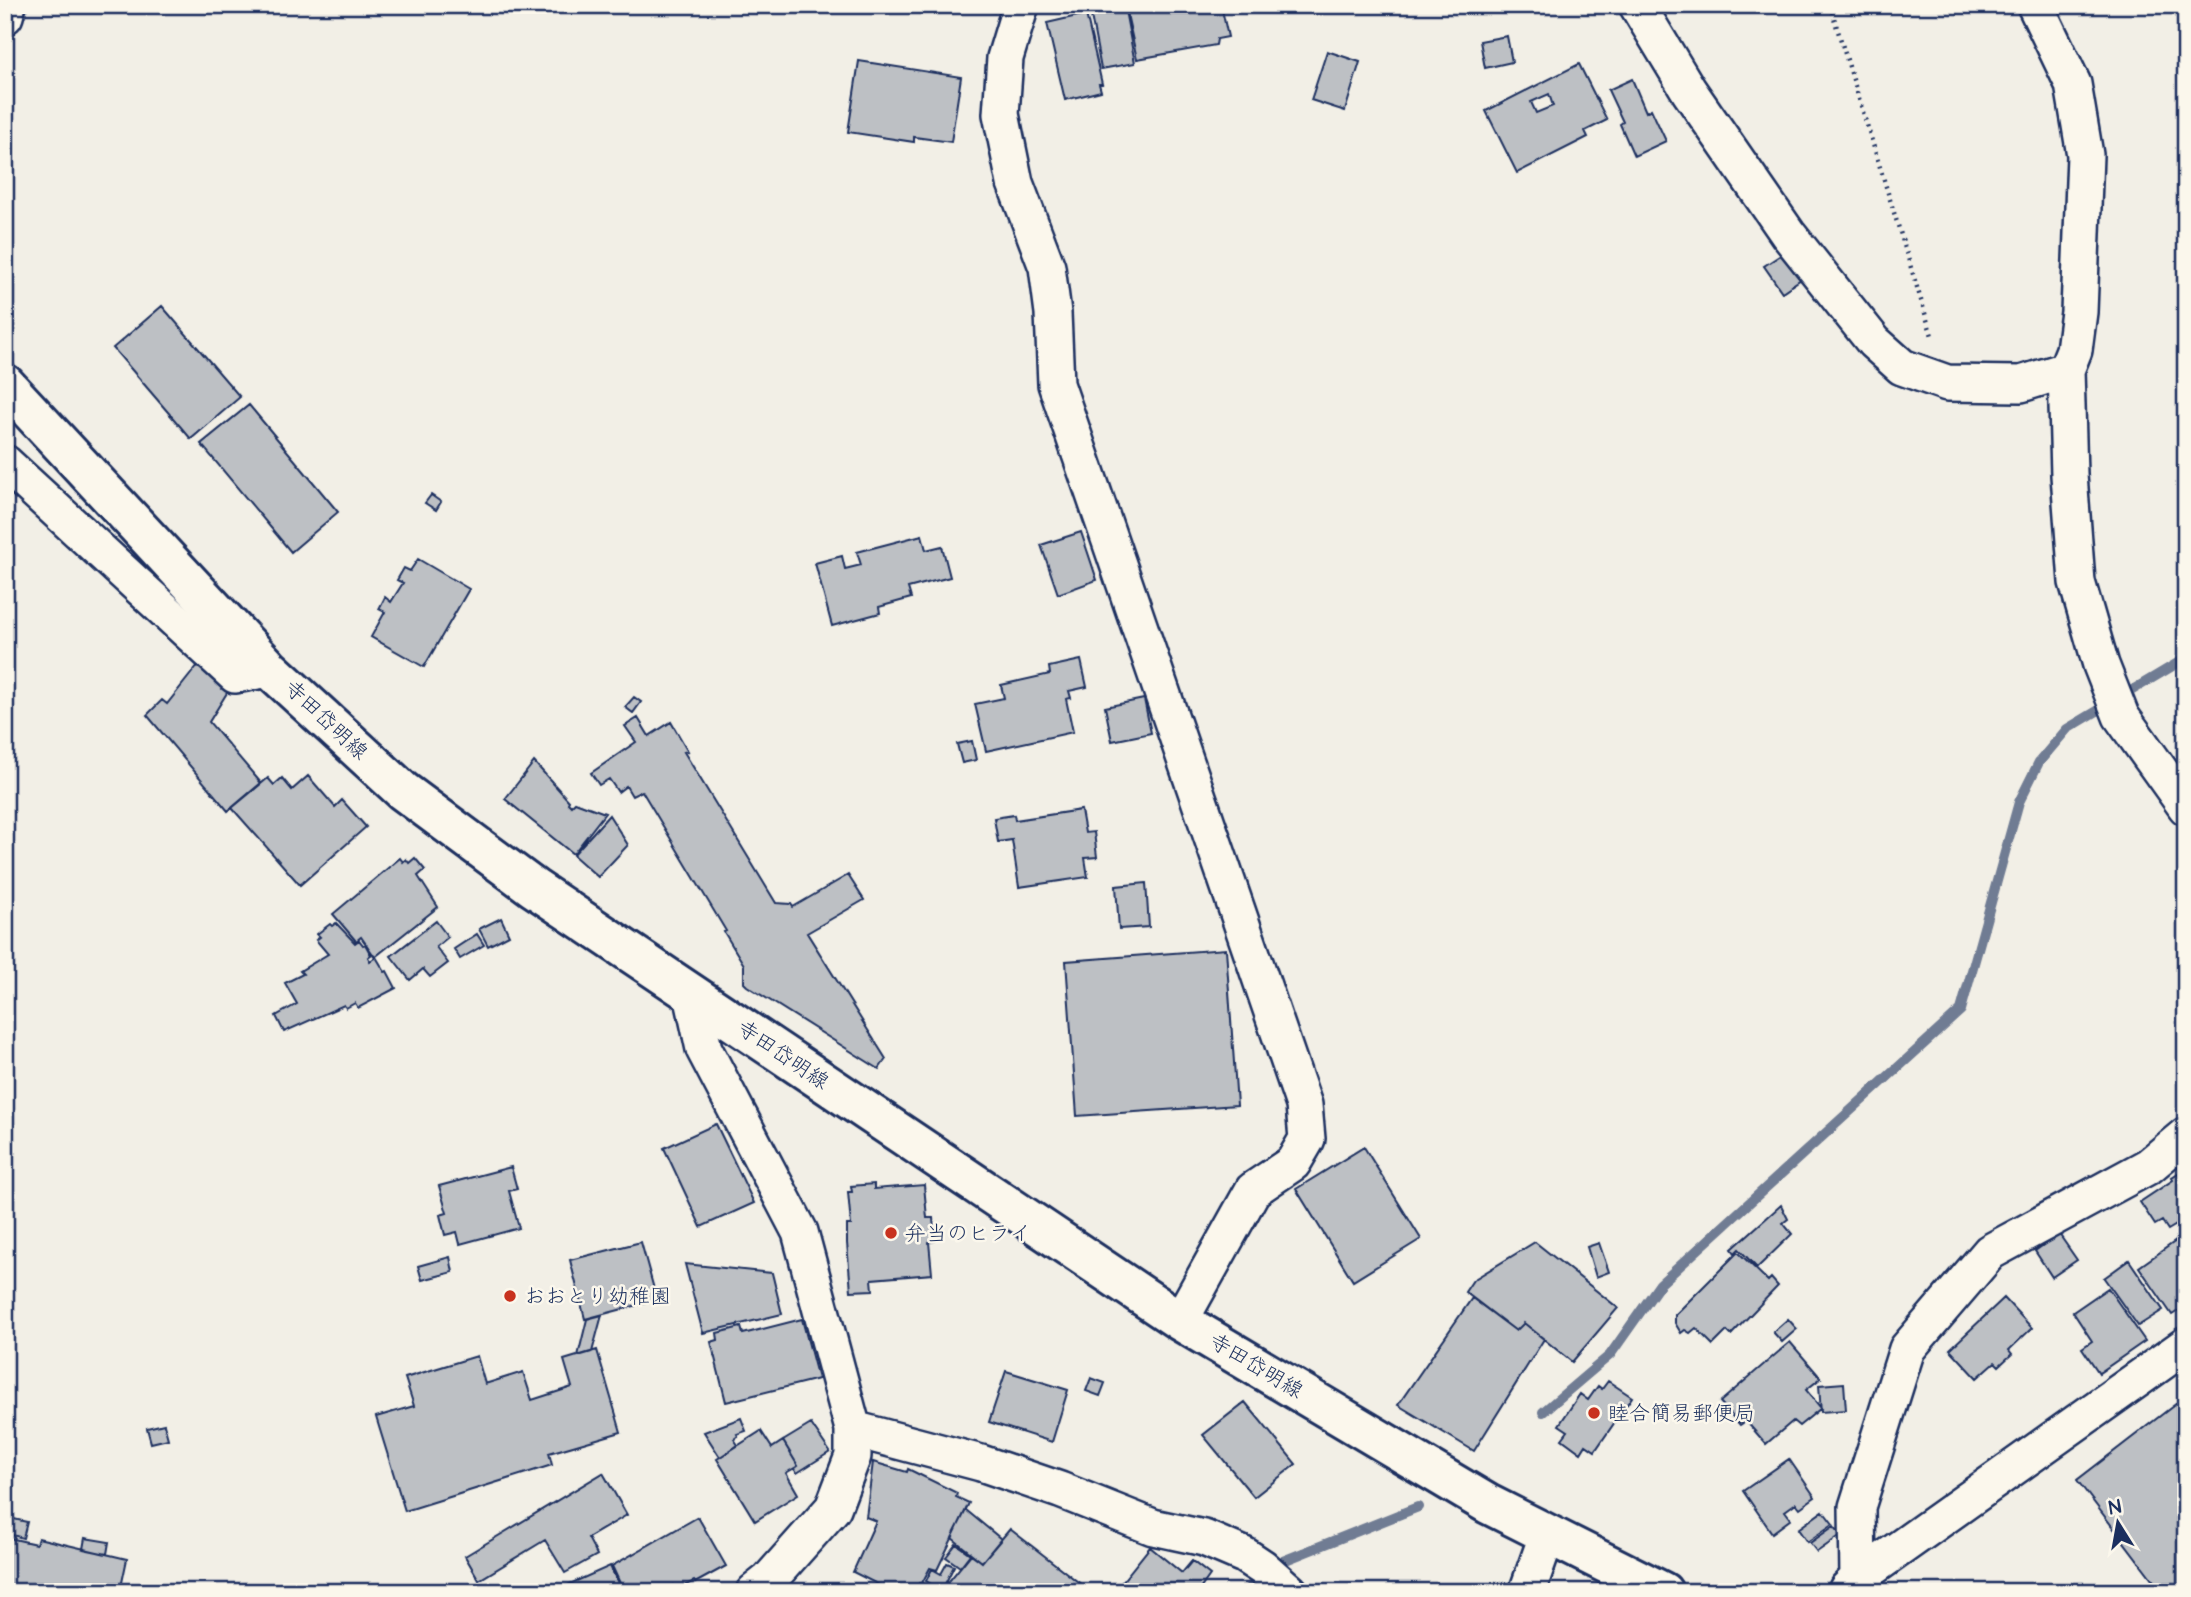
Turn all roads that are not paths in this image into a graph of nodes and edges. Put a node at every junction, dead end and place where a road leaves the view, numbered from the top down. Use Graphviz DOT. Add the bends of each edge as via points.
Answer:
graph roads {
  1 [pos="8,5"];
  2 [pos="1021,5"];
  3 [pos="1637,5"];
  4 [pos="2035,5"];
  5 [pos="5,16"];
  6 [pos="2066,370"];
  7 [pos="5,384"];
  8 [pos="5,463"];
  9 [pos="270,668"];
  10 [pos="2186,807"];
  11 [pos="692,994"];
  12 [pos="2186,1135"];
  13 [pos="1180,1321"];
  14 [pos="2186,1345"];
  15 [pos="853,1429"];
  16 [pos="1548,1533"];
  17 [pos="1851,1585"];
  18 [pos="754,1592"];
  19 [pos="1290,1592"];
  20 [pos="1527,1592"];
  21 [pos="1663,1592"];
  1 -- 5 [label="street"];
  2 -- 13 [label="street" via="1005,58 1001,114 1015,183 1047,267 1056,384 1304,1105 1307,1139 1293,1163 1253,1190"];
  3 -- 6 [label="street" via="1788,234 1874,342 1902,367 1947,383 2021,384"];
  4 -- 6 [label="street" via="2073,84 2085,155 2080,312"];
  6 -- 10 [label="street" via="2077,582 2121,716"];
  7 -- 9 [label="main road, 寺田岱明線"];
  8 -- 9 [label="street" via="236,675"];
  9 -- 11 [label="main road, 寺田岱明線" via="403,792 534,888"];
  11 -- 13 [label="main road, 寺田岱明線"];
  11 -- 15 [label="street" via="704,1049 800,1233"];
  12 -- 17 [label="street" via="2148,1166 1990,1252 1907,1349 1857,1507"];
  13 -- 16 [label="main road, 寺田岱明線" via="1488,1504"];
  14 -- 17 [label="street"];
  15 -- 18 [label="street" via="853,1456 833,1507"];
  15 -- 19 [label="street" via="981,1463 1153,1527 1204,1538 1244,1555"];
  16 -- 20 [label="street"];
  16 -- 21 [label="main road, 寺田岱明線"];
}
